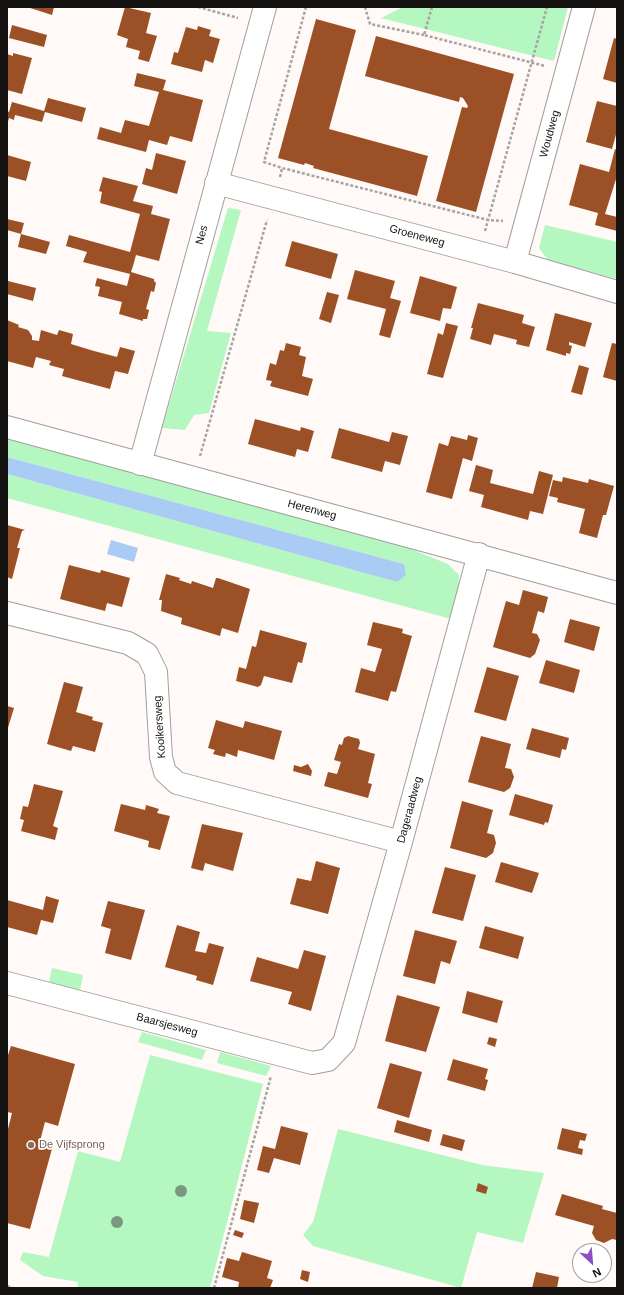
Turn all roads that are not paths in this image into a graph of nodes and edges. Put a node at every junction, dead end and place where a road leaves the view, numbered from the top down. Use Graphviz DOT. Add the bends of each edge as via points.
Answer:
graph roads {
  1 [pos="584,7"];
  2 [pos="263,16"];
  3 [pos="216,183"];
  4 [pos="515,262"];
  5 [pos="617,292"];
  6 [pos="7,427"];
  7 [pos="140,464"];
  8 [pos="479,554"];
  9 [pos="617,593"];
  10 [pos="7,613"];
  11 [pos="401,842"];
  12 [pos="7,983"];
  13 [pos="328,1060"];
  1 -- 4 [label="street, Woudweg"];
  2 -- 3 [label="street, Nes"];
  3 -- 4 [label="street, Groeneweg"];
  3 -- 7 [label="street, Nes"];
  4 -- 5 [label="street, Groeneweg"];
  6 -- 7 [label="street, Herenweg"];
  7 -- 8 [label="street, Herenweg"];
  8 -- 9 [label="street, Herenweg"];
  8 -- 11 [label="street, Dageraadweg"];
  10 -- 11 [label="street, Kooikersweg" via="128,643 147,654 156,672 161,757 165,772 177,783"];
  11 -- 13 [label="street, Dageraadweg" via="344,1043"];
  12 -- 13 [label="street, Baarsjesweg" via="312,1063"];
}
